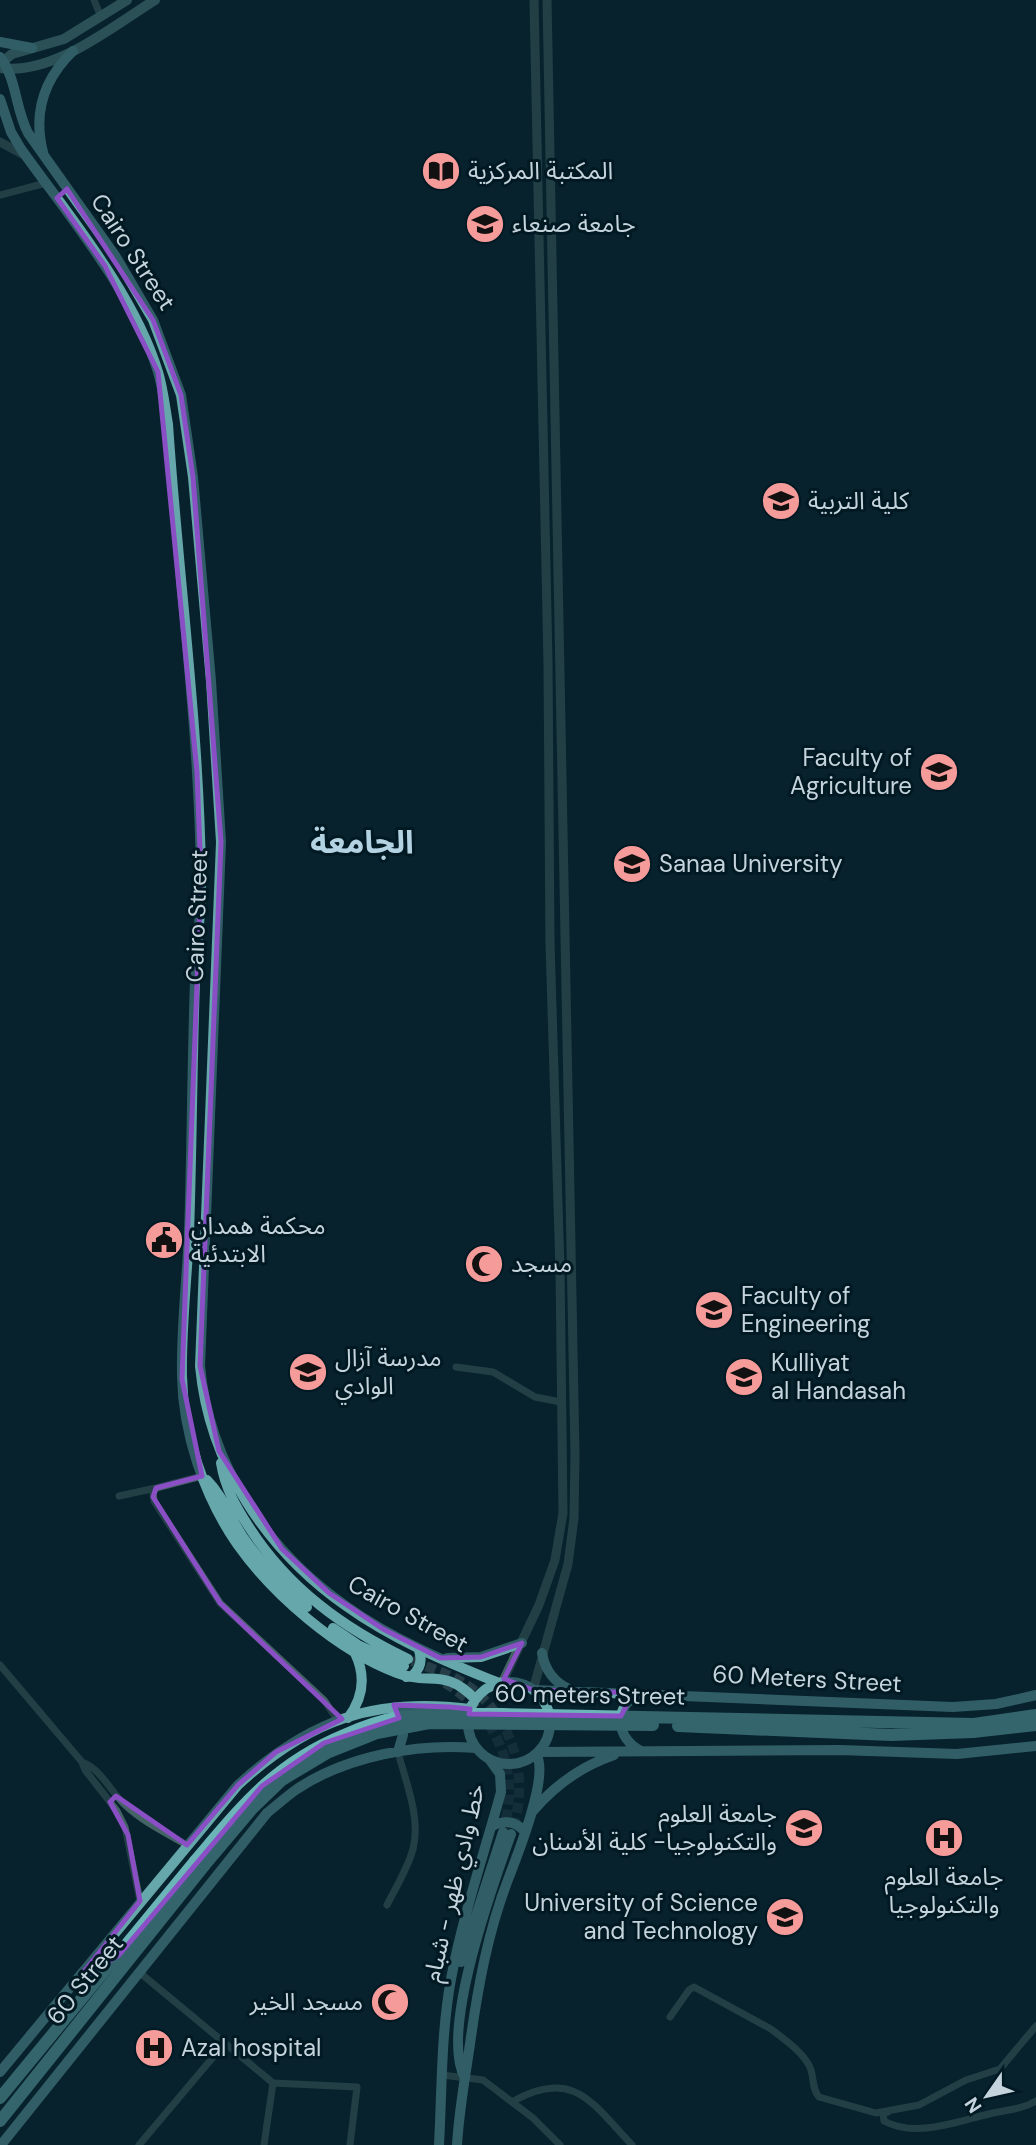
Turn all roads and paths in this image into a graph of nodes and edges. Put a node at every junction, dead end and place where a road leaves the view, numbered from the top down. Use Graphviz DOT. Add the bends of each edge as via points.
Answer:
graph roads {
  1 [pos="94,0"];
  2 [pos="127,0"];
  3 [pos="155,0"];
  4 [pos="534,0"];
  5 [pos="547,0"];
  6 [pos="101,17"];
  7 [pos="0,42"];
  8 [pos="32,48"];
  9 [pos="73,51"];
  10 [pos="2,64"];
  11 [pos="0,100"];
  12 [pos="0,142"];
  13 [pos="26,156"];
  14 [pos="45,158"];
  15 [pos="46,183"];
  16 [pos="67,189"];
  17 [pos="0,195"];
  18 [pos="57,198"];
  19 [pos="193,477"];
  20 [pos="171,479"];
  21 [pos="543,496"];
  22 [pos="555,496"];
  23 [pos="548,663"];
  24 [pos="561,667"];
  25 [pos="558,1190"];
  26 [pos="568,1196"];
  27 [pos="564,1212"];
  28 [pos="456,1367"];
  29 [pos="561,1402"];
  30 [pos="219,1451"];
  31 [pos="202,1476"];
  32 [pos="156,1488"];
  33 [pos="119,1496"];
  34 [pos="555,1560"];
  35 [pos="568,1564"];
  36 [pos="522,1643"];
  37 [pos="418,1648"];
  38 [pos="355,1653"];
  39 [pos="542,1653"];
  40 [pos="440,1658"];
  41 [pos="0,1665"];
  42 [pos="406,1668"];
  43 [pos="500,1683"];
  44 [pos="533,1690"];
  45 [pos="572,1690"];
  46 [pos="642,1693"];
  47 [pos="1036,1695"];
  48 [pos="473,1704"];
  49 [pos="391,1707"];
  50 [pos="1036,1715"];
  51 [pos="343,1719"];
  52 [pos="1036,1725"];
  53 [pos="974,1728"];
  54 [pos="1036,1746"];
  55 [pos="476,1748"];
  56 [pos="641,1751"];
  57 [pos="398,1752"];
  58 [pos="625,1752"];
  59 [pos="537,1753"];
  60 [pos="490,1760"];
  61 [pos="113,1799"];
  62 [pos="531,1813"];
  63 [pos="491,1827"];
  64 [pos="525,1832"];
  65 [pos="187,1845"];
  66 [pos="199,1864"];
  67 [pos="140,1901"];
  68 [pos="387,1905"];
  69 [pos="119,1955"];
  70 [pos="139,1972"];
  71 [pos="75,1983"];
  72 [pos="670,2017"];
  73 [pos="1036,2026"];
  74 [pos="225,2043"];
  75 [pos="0,2072"];
  76 [pos="442,2075"];
  77 [pos="465,2078"];
  78 [pos="273,2083"];
  79 [pos="0,2098"];
  80 [pos="1036,2101"];
  81 [pos="512,2102"];
  82 [pos="888,2112"];
  83 [pos="0,2121"];
  84 [pos="1,2145"];
  85 [pos="139,2145"];
  86 [pos="264,2145"];
  87 [pos="350,2145"];
  88 [pos="439,2145"];
  89 [pos="457,2145"];
  90 [pos="560,2145"];
  91 [pos="632,2145"];
  1 -- 6 [label="street"];
  2 -- 6 [label="main road"];
  3 -- 9 [label="main road"];
  4 -- 21 [label="street"];
  5 -- 22 [label="street"];
  6 -- 8 [label="main road" via="64,39"];
  7 -- 8 [label="main road"];
  8 -- 10 [label="main road" via="12,54"];
  9 -- 10 [label="main road" via="35,66"];
  9 -- 14 [label="main road" via="53,73 41,100 39,129"];
  10 -- 14 [label="main road, Cairo Street" via="18,114"];
  11 -- 13 [label="main road, Cairo Street"];
  12 -- 13 [label="street"];
  13 -- 15 [label="main road, Cairo Street"];
  14 -- 16 [label="main road, Cairo Street"];
  15 -- 17 [label="street"];
  15 -- 18 [label="main road, Cairo Street"];
  16 -- 18 [label="main road"];
  16 -- 19 [label="main road, Cairo Street" via="116,257 153,320 181,395"];
  18 -- 20 [label="main road, Cairo Street" via="137,321 158,372"];
  19 -- 20 [label="main road"];
  19 -- 30 [label="main road, Cairo Street" via="221,842 200,1366 208,1418"];
  20 -- 31 [label="main road, Cairo Street" via="197,772 201,878 182,1379 187,1421"];
  21 -- 22 [label="street"];
  21 -- 23 [label="street"];
  22 -- 24 [label="street"];
  23 -- 24 [label="street"];
  23 -- 25 [label="street"];
  24 -- 26 [label="street"];
  25 -- 26 [label="street"];
  25 -- 27 [label="street"];
  26 -- 27 [label="street"];
  27 -- 29 [label="street"];
  27 -- 35 [label="street" via="575,1454"];
  28 -- 29 [label="street" via="493,1372 535,1397"];
  29 -- 34 [label="street" via="564,1513"];
  30 -- 37 [label="main road, Cairo Street" via="256,1515 297,1565 346,1606"];
  30 -- 42 [label="main road" via="234,1503 279,1567 312,1600"];
  31 -- 32 [label="street"];
  31 -- 38 [label="main road, Cairo Street" via="223,1522 259,1572"];
  31 -- 42 [label="main road" via="255,1553 296,1597 358,1645"];
  32 -- 33 [label="street"];
  32 -- 51 [label="street" via="154,1501 220,1603"];
  34 -- 35 [label="street"];
  34 -- 36 [label="street"];
  35 -- 39 [label="street"];
  36 -- 40 [label="main road" via="481,1657"];
  36 -- 43 [label="street"];
  37 -- 40 [label="main road, Cairo Street"];
  37 -- 42 [label="main road" via="420,1666 412,1675"];
  38 -- 42 [label="main road, Cairo Street"];
  38 -- 51 [label="main road" via="362,1666 362,1690 357,1705"];
  39 -- 44 [label="street"];
  39 -- 45 [label="main road" via="551,1676"];
  40 -- 43 [label="main road, Cairo Street"];
  41 -- 61 [label="street" via="82,1762 94,1769"];
  42 -- 48 [label="main road, Cairo Street" via="461,1687"];
  43 -- 44 [label="main road" via="518,1683"];
  43 -- 48 [label="main road" via="485,1689"];
  44 -- 45 [label="main road, 60 Meters Street"];
  44 -- 59 [label="main road" via="545,1703 550,1720 548,1737"];
  45 -- 46 [label="main road, 60 Meters Street"];
  46 -- 47 [label="main road, 60 Meters Street" via="953,1707"];
  46 -- 56 [label="main road" via="623,1709 620,1726 626,1741"];
  48 -- 49 [label="main road, 60 Meters Street"];
  48 -- 55 [label="main road" via="469,1734"];
  49 -- 51 [label="main road, 60 Meters Street"];
  49 -- 57 [label="main road" via="403,1728"];
  50 -- 53 [label="highway, 60 meters Street"];
  51 -- 65 [label="main road, 60 Meters Street" via="288,1744 261,1764"];
  52 -- 53 [label="highway, 60 meters Street"];
  53 -- 66 [label="highway, 60 meters Street, bridge" via="502,1714 393,1719 324,1743 284,1768 246,1801"];
  54 -- 56 [label="main road" via="957,1754"];
  55 -- 57 [label="main road"];
  55 -- 60 [label="main road"];
  56 -- 58 [label="main road"];
  57 -- 68 [label="street" via="415,1835"];
  57 -- 70 [label="main road" via="331,1771 297,1789 267,1813"];
  58 -- 59 [label="main road"];
  58 -- 62 [label="main road" via="573,1774"];
  59 -- 60 [label="main road" via="514,1765"];
  59 -- 62 [label="main road" via="541,1771"];
  60 -- 63 [label="main road, خط وادي ظهر - شبام" via="502,1786"];
  61 -- 65 [label="street"];
  61 -- 67 [label="street" via="128,1835"];
  62 -- 64 [label="main road"];
  63 -- 64 [label="main road" via="510,1822"];
  63 -- 76 [label="main road, خط وادي ظهر - شبام" via="450,1982"];
  64 -- 77 [label="main road" via="487,1942"];
  65 -- 67 [label="main road, 60 Meters Street"];
  66 -- 69 [label="highway, 60 Street"];
  66 -- 83 [label="highway, 60 Street"];
  67 -- 71 [label="main road, 60 Meters Street"];
  69 -- 71 [label="highway"];
  69 -- 79 [label="highway, 60 Street"];
  70 -- 74 [label="street"];
  70 -- 84 [label="main road"];
  71 -- 75 [label="main road, 60 Meters Street"];
  72 -- 82 [label="street" via="695,1987 782,2038 810,2067 819,2097 876,2113"];
  73 -- 82 [label="street" via="1000,2069 966,2080 919,2105"];
  74 -- 78 [label="street"];
  74 -- 85 [label="street"];
  76 -- 77 [label="street"];
  76 -- 77 [label="main road" via="449,2056 463,1957 507,1833 466,1983 457,2054"];
  76 -- 88 [label="main road, خط وادي ظهر - شبام"];
  77 -- 81 [label="street" via="483,2080"];
  77 -- 89 [label="main road"];
  78 -- 86 [label="street"];
  78 -- 87 [label="street" via="358,2087"];
  80 -- 82 [label="street" via="918,2128 884,2122 883,2114"];
  81 -- 90 [label="street"];
  81 -- 91 [label="street" via="556,2087 577,2091"];
}
